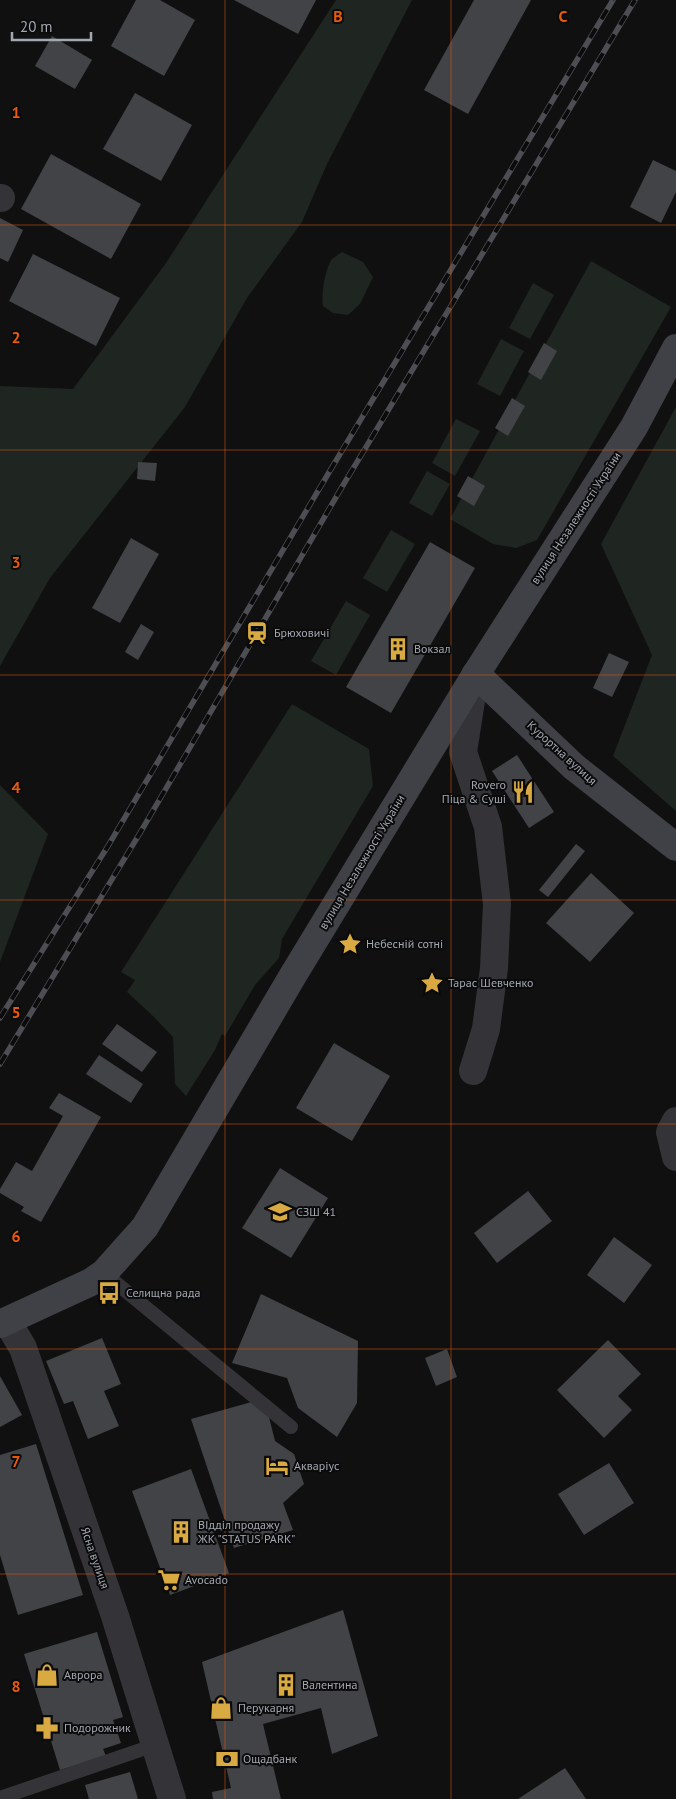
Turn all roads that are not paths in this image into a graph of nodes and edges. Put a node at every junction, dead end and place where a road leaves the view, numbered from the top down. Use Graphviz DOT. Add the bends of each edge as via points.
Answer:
graph roads {
  1 [pos="676,348"];
  2 [pos="476,674"];
  3 [pos="676,847"];
  4 [pos="473,1072"];
  5 [pos="676,1121"];
  6 [pos="676,1157"];
  7 [pos="104,1273"];
  8 [pos="3,1322"];
  9 [pos="291,1427"];
  10 [pos="155,1745"];
  11 [pos="0,1798"];
  12 [pos="172,1799"];
  1 -- 2 [label="main road, вулиця Незалежності України" via="634,427"];
  2 -- 3 [label="main road, Курортна вулиця" via="574,767"];
  2 -- 4 [label="street" via="462,752 488,827 497,904 494,968 486,1029"];
  2 -- 7 [label="main road, вулиця Незалежності України" via="145,1227"];
  5 -- 6 [label="street" via="670,1132"];
  7 -- 8 [label="main road, вулиця Незалежності України"];
  7 -- 9 [label="lane"];
  8 -- 10 [label="street, Ясна вулиця" via="23,1348 115,1616"];
  10 -- 11 [label="lane"];
  10 -- 12 [label="street, Ясна вулиця"];
}
